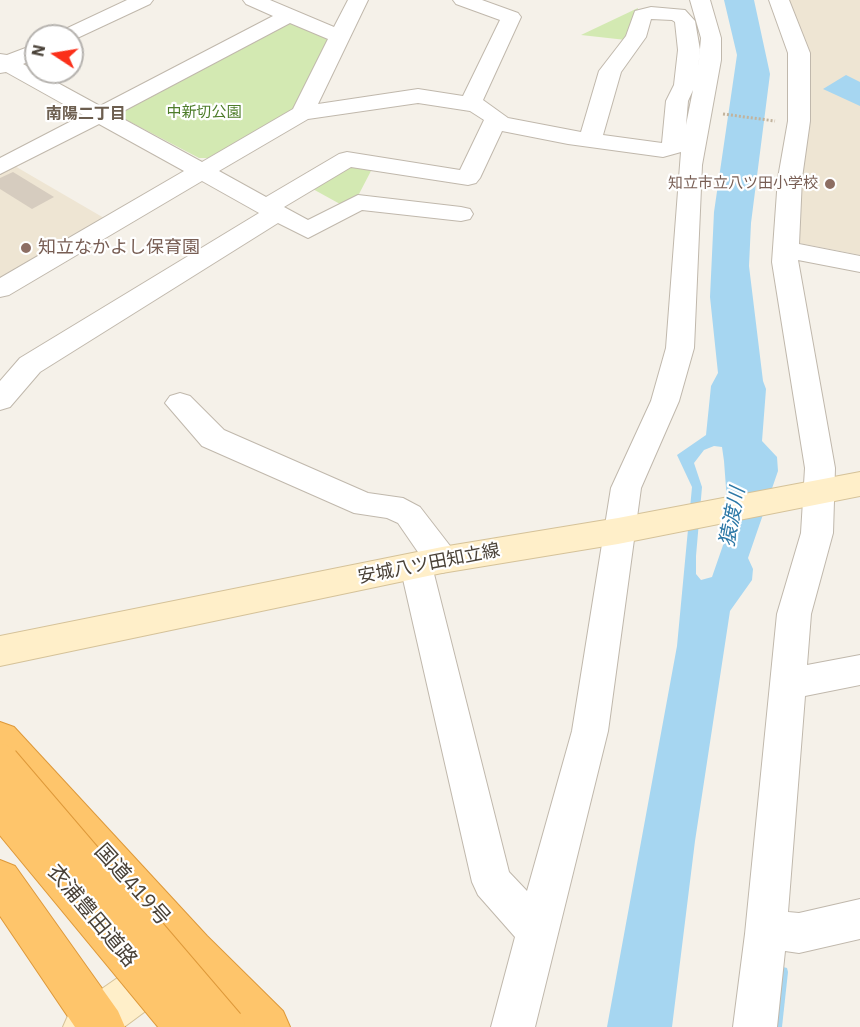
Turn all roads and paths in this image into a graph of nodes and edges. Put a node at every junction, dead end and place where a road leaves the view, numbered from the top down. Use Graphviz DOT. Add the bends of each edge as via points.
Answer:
graph roads {
  1 [pos="143,0"];
  2 [pos="254,0"];
  3 [pos="358,0"];
  4 [pos="463,0"];
  5 [pos="700,0"];
  6 [pos="779,0"];
  7 [pos="289,16"];
  8 [pos="84,28"];
  9 [pos="340,37"];
  10 [pos="24,55"];
  11 [pos="2,63"];
  12 [pos="470,104"];
  13 [pos="302,113"];
  14 [pos="715,113"];
  15 [pos="99,116"];
  16 [pos="779,121"];
  17 [pos="494,122"];
  18 [pos="591,138"];
  19 [pos="0,167"];
  20 [pos="204,170"];
  21 [pos="272,210"];
  22 [pos="461,214"];
  23 [pos="784,249"];
  24 [pos="860,264"];
  25 [pos="0,289"];
  26 [pos="0,400"];
  27 [pos="180,403"];
  28 [pos="860,484"];
  29 [pos="819,491"];
  30 [pos="626,529"];
  31 [pos="429,563"];
  32 [pos="0,651"];
  33 [pos="860,670"];
  34 [pos="787,684"];
  35 [pos="0,739"];
  36 [pos="0,764"];
  37 [pos="0,804"];
  38 [pos="0,880"];
  39 [pos="860,920"];
  40 [pos="537,931"];
  41 [pos="766,934"];
  42 [pos="192,951"];
  43 [pos="95,1024"];
  44 [pos="184,1027"];
  45 [pos="225,1027"];
  46 [pos="267,1027"];
  47 [pos="513,1027"];
  48 [pos="754,1027"];
  1 -- 8 [label="street"];
  2 -- 7 [label="street"];
  3 -- 9 [label="street"];
  4 -- 12 [label="street" via="511,17"];
  5 -- 30 [label="street" via="711,38 711,60 690,165 680,348 665,401 626,488"];
  6 -- 23 [label="street" via="799,53 799,121"];
  7 -- 9 [label="street"];
  7 -- 15 [label="street"];
  9 -- 13 [label="street"];
  10 -- 11 [label="street"];
  11 -- 15 [label="street"];
  12 -- 13 [label="street" via="418,96"];
  12 -- 17 [label="street" via="497,118"];
  13 -- 20 [label="street"];
  14 -- 16 [label="path"];
  15 -- 19 [label="street"];
  15 -- 20 [label="street"];
  17 -- 18 [label="street"];
  17 -- 21 [label="street" via="468,178 346,159"];
  18 -- 18 [label="street" via="663,150 673,147 677,101 685,85 689,50 685,21 678,14 642,15 636,37 610,71"];
  20 -- 21 [label="street"];
  20 -- 25 [label="street"];
  21 -- 22 [label="street" via="308,230 358,202"];
  21 -- 26 [label="street" via="30,365"];
  23 -- 24 [label="street"];
  23 -- 29 [label="street" via="820,468"];
  27 -- 31 [label="street" via="213,438 365,505 392,506 409,515"];
  28 -- 29 [label="main road, 安城八ツ田知立線"];
  29 -- 30 [label="main road, 安城八ツ田知立線"];
  29 -- 34 [label="street" via="817,533 794,614"];
  30 -- 31 [label="main road, 安城八ツ田知立線"];
  30 -- 40 [label="street" via="590,731"];
  31 -- 32 [label="main road, 安城八ツ田知立線"];
  31 -- 40 [label="street" via="492,882"];
  33 -- 34 [label="street"];
  34 -- 41 [label="street"];
  35 -- 42 [label="highway, 国道419号"];
  36 -- 45 [label="highway, 衣浦豊田道路, bridge"];
  37 -- 44 [label="highway, 衣浦豊田道路, bridge"];
  38 -- 43 [label="highway"];
  39 -- 41 [label="street" via="800,933"];
  40 -- 47 [label="street"];
  41 -- 48 [label="street"];
  42 -- 43 [label="main road"];
  42 -- 46 [label="highway, 国道419号"];
}
